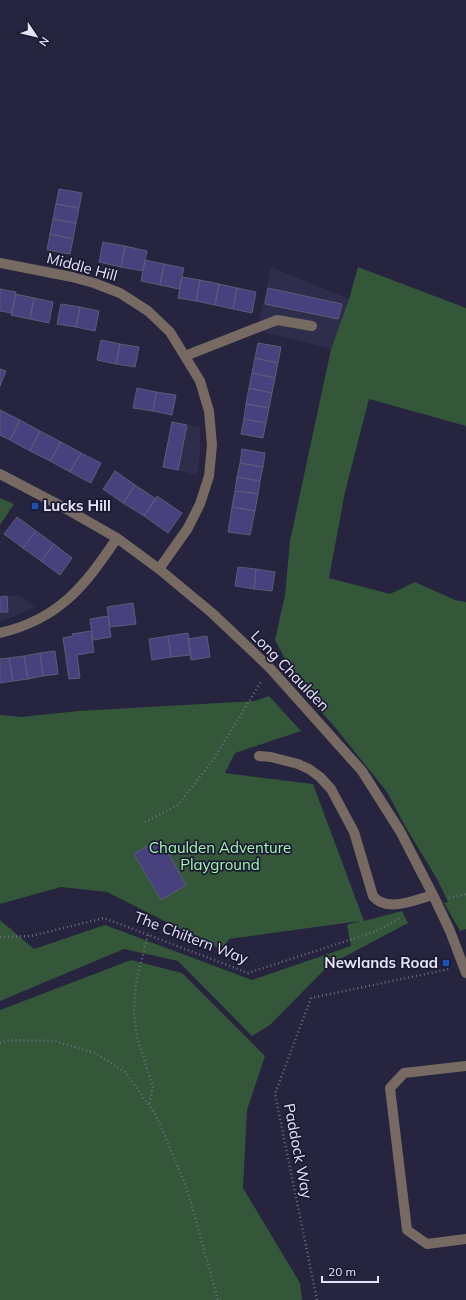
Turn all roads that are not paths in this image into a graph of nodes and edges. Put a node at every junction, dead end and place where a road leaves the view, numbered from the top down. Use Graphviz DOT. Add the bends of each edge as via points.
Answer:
graph roads {
  1 [pos="0,263"];
  2 [pos="312,326"];
  3 [pos="185,356"];
  4 [pos="0,474"];
  5 [pos="116,538"];
  6 [pos="159,569"];
  7 [pos="0,633"];
  8 [pos="259,756"];
  9 [pos="433,895"];
  10 [pos="465,969"];
  11 [pos="466,1066"];
  12 [pos="466,1239"];
  1 -- 3 [label="street, Middle Hill" via="72,277 120,293 148,311 170,332"];
  2 -- 3 [label="street" via="277,320"];
  3 -- 6 [label="street, Middle Hill" via="200,381 209,411 212,445 209,476 200,504 188,528"];
  4 -- 5 [label="street, Long Chaulden"];
  5 -- 6 [label="street, Long Chaulden"];
  5 -- 7 [label="street" via="95,570 61,606 20,628"];
  6 -- 9 [label="street, Long Chaulden" via="212,613 269,667 362,771 400,831"];
  8 -- 9 [label="street" via="298,764 309,769 331,789 354,832 376,900 399,904"];
  9 -- 10 [label="street, Long Chaulden"];
  11 -- 12 [label="street" via="404,1073 390,1088 407,1230 428,1244"];
}
